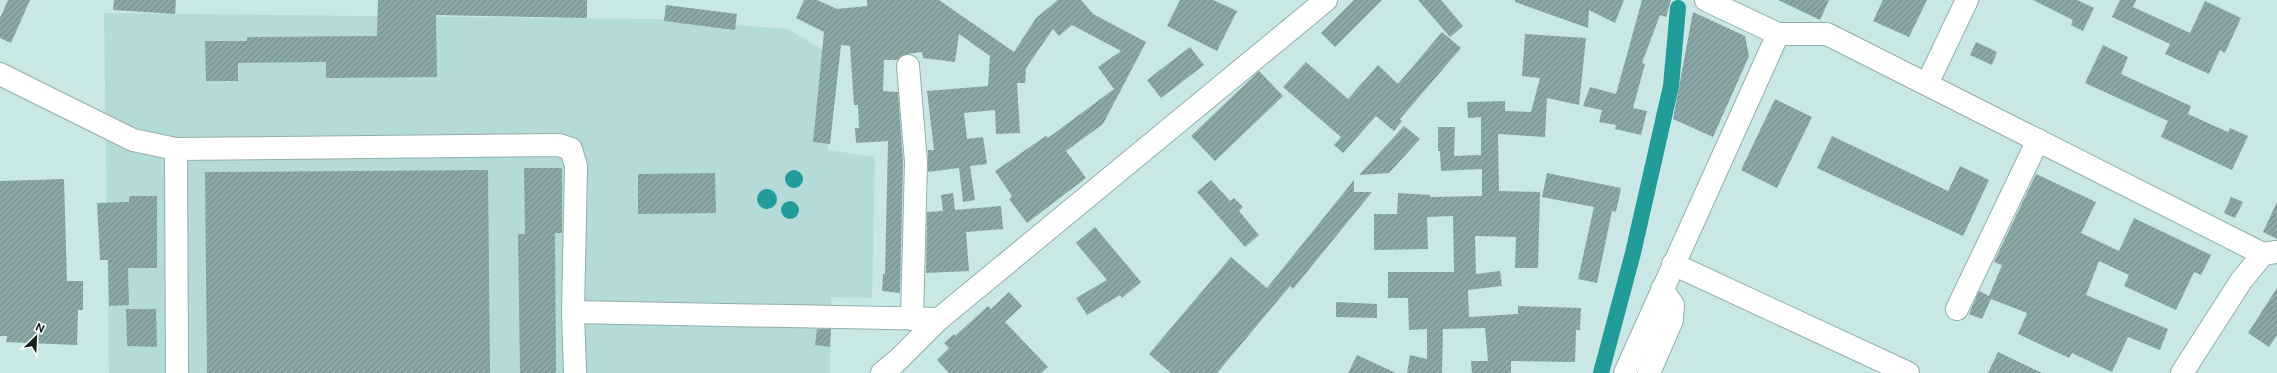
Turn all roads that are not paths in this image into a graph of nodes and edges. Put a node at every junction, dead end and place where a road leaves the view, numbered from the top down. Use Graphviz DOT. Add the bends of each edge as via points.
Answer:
graph roads {
  1 [pos="1326,0"];
  2 [pos="1706,0"];
  3 [pos="1967,0"];
  4 [pos="1778,34"];
  5 [pos="908,66"];
  6 [pos="0,74"];
  7 [pos="1927,84"];
  8 [pos="2038,140"];
  9 [pos="176,149"];
  10 [pos="2270,253"];
  11 [pos="1674,264"];
  12 [pos="1662,288"];
  13 [pos="1957,309"];
  14 [pos="573,312"];
  15 [pos="912,319"];
  16 [pos="939,319"];
  17 [pos="905,366"];
  18 [pos="177,373"];
  19 [pos="575,373"];
  20 [pos="882,373"];
  21 [pos="1625,373"];
  22 [pos="1649,373"];
  23 [pos="1908,373"];
  24 [pos="2182,373"];
  1 -- 16 [label="street"];
  2 -- 4 [label="street"];
  3 -- 7 [label="street"];
  4 -- 7 [label="street" via="1827,34"];
  4 -- 11 [label="street"];
  5 -- 15 [label="street" via="916,162"];
  6 -- 9 [label="street" via="134,140"];
  7 -- 8 [label="street"];
  8 -- 10 [label="street"];
  8 -- 13 [label="street"];
  9 -- 14 [label="street" via="559,145 571,149 576,166"];
  9 -- 18 [label="street"];
  10 -- 24 [label="street" via="2237,287"];
  11 -- 12 [label="street"];
  11 -- 23 [label="street"];
  12 -- 21 [label="street"];
  12 -- 22 [label="street" via="1673,305 1672,320"];
  14 -- 15 [label="street"];
  14 -- 19 [label="street"];
  15 -- 16 [label="street"];
  16 -- 17 [label="street"];
  17 -- 20 [label="street"];
}
